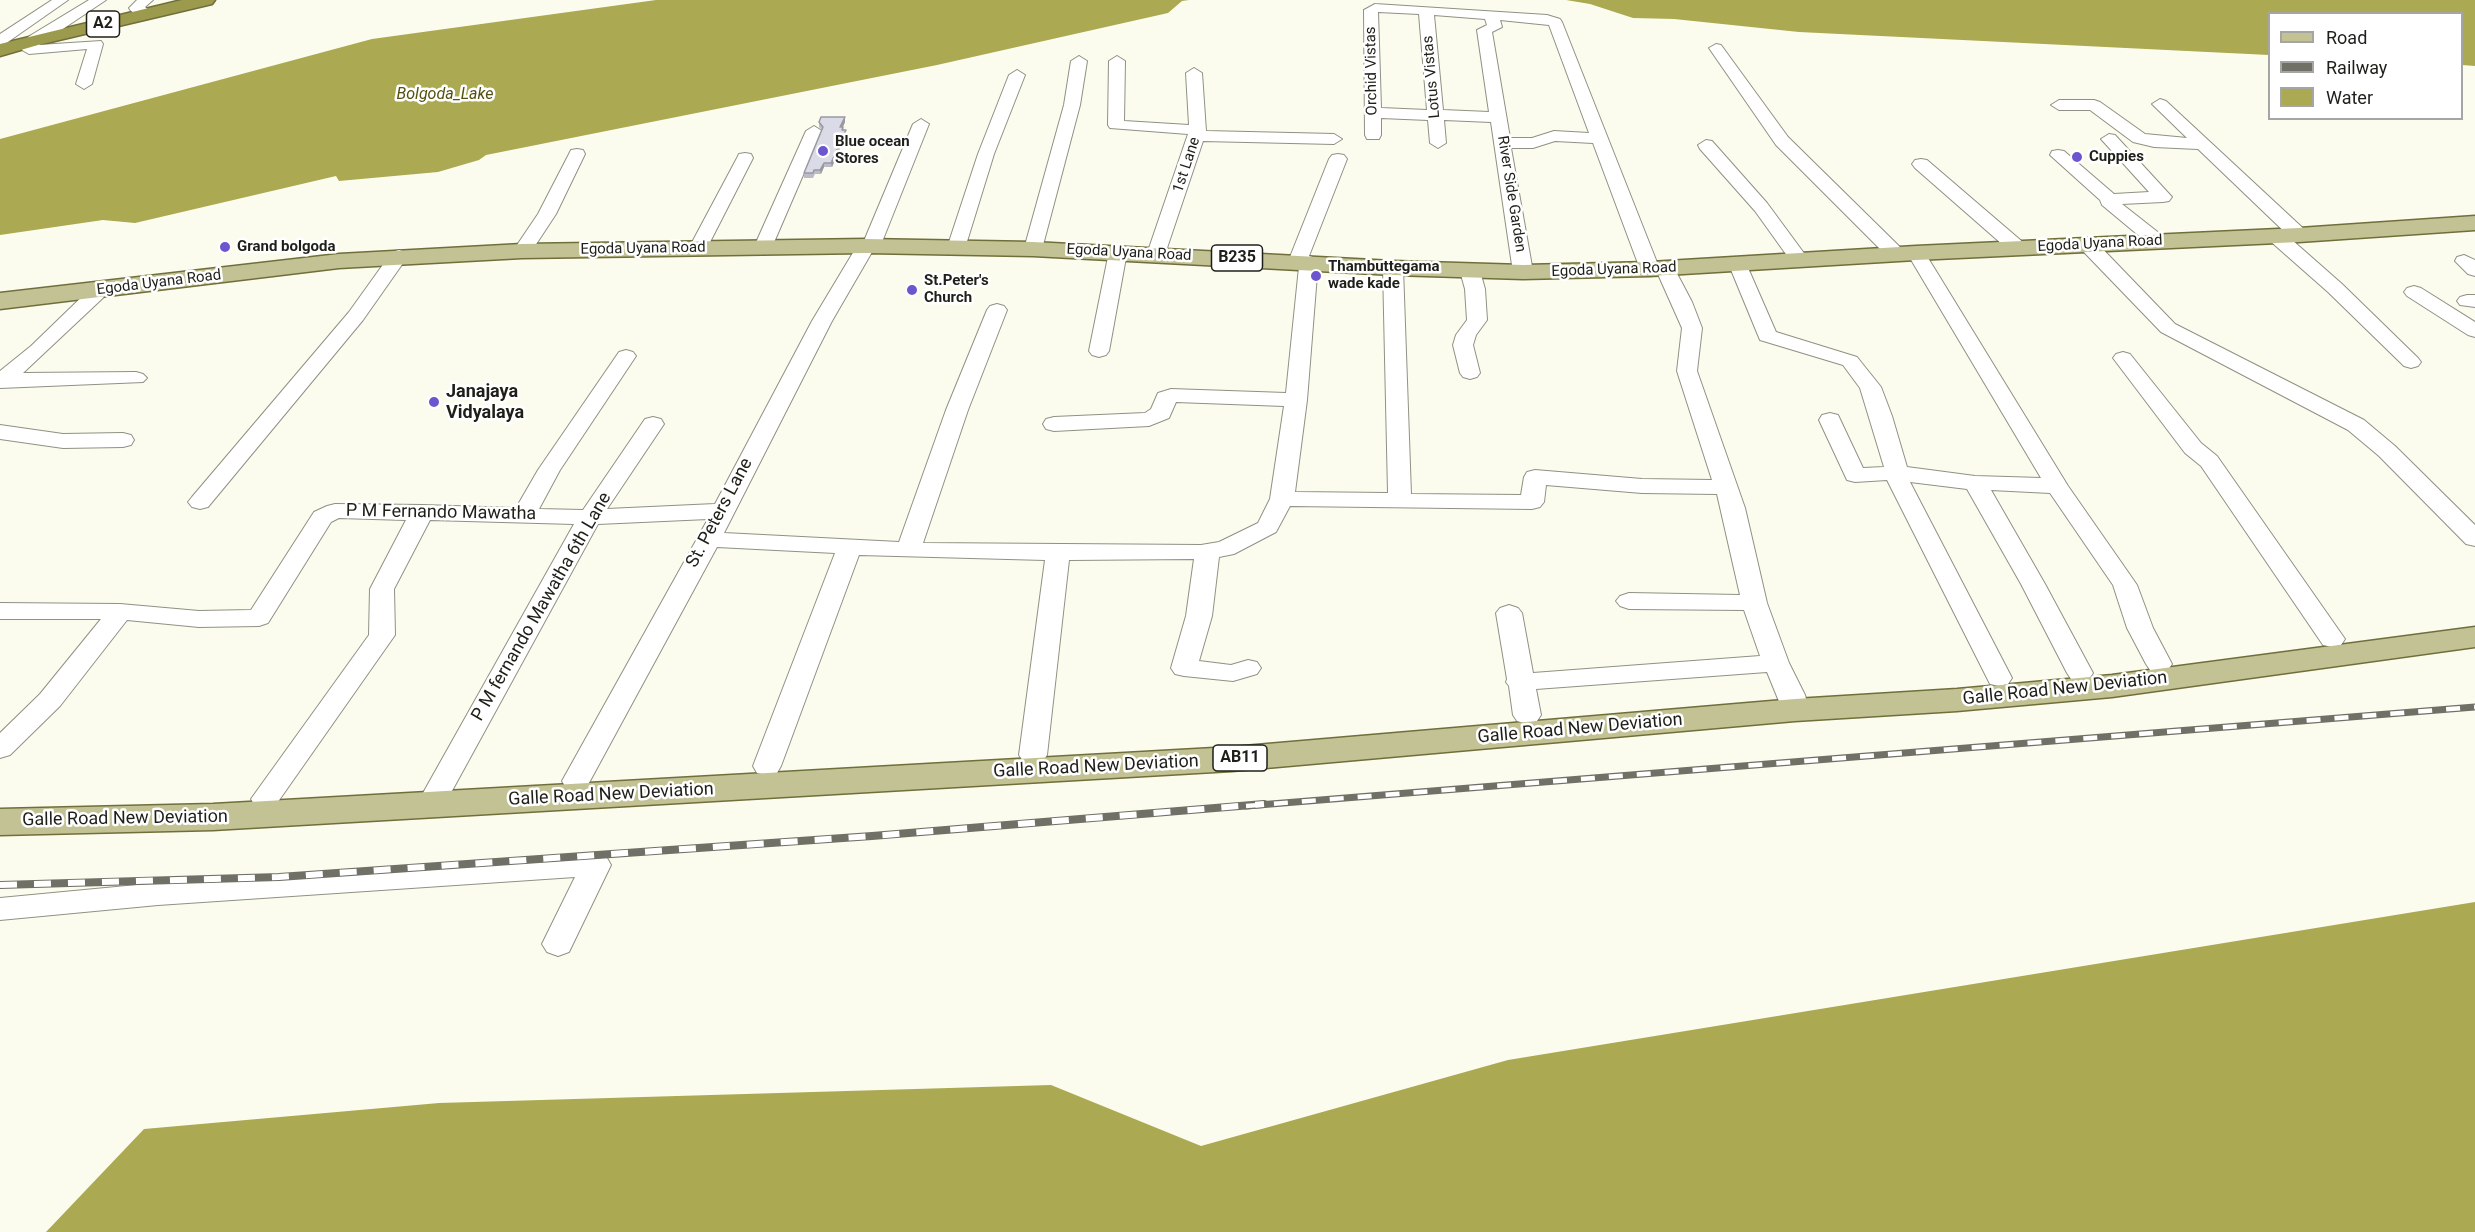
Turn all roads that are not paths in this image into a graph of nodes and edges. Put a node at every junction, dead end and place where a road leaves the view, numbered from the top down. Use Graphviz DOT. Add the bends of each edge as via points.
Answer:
graph roads {
  1 [pos="61,0"];
  2 [pos="99,0"];
  3 [pos="206,0"];
  4 [pos="146,7"];
  5 [pos="1426,10"];
  6 [pos="1496,16"];
  7 [pos="33,40"];
  8 [pos="0,41"];
  9 [pos="1716,48"];
  10 [pos="0,50"];
  11 [pos="1079,61"];
  12 [pos="1118,61"];
  13 [pos="1194,73"];
  14 [pos="1017,75"];
  15 [pos="84,84"];
  16 [pos="2160,104"];
  17 [pos="2059,105"];
  18 [pos="1373,113"];
  19 [pos="1436,115"];
  20 [pos="1498,117"];
  21 [pos="921,124"];
  22 [pos="814,131"];
  23 [pos="1197,133"];
  24 [pos="1372,135"];
  25 [pos="1599,138"];
  26 [pos="1334,139"];
  27 [pos="2109,140"];
  28 [pos="1438,143"];
  29 [pos="1503,143"];
  30 [pos="2203,144"];
  31 [pos="1706,145"];
  32 [pos="577,154"];
  33 [pos="2058,155"];
  34 [pos="745,158"];
  35 [pos="1338,159"];
  36 [pos="1921,164"];
  37 [pos="2110,199"];
  38 [pos="2475,223"];
  39 [pos="2287,236"];
  40 [pos="2157,241"];
  41 [pos="2087,244"];
  42 [pos="764,247"];
  43 [pos="868,247"];
  44 [pos="698,248"];
  45 [pos="956,248"];
  46 [pos="2018,248"];
  47 [pos="1033,249"];
  48 [pos="522,251"];
  49 [pos="1118,252"];
  50 [pos="1906,253"];
  51 [pos="1156,254"];
  52 [pos="399,256"];
  53 [pos="1800,261"];
  54 [pos="1303,262"];
  55 [pos="1738,265"];
  56 [pos="1393,268"];
  57 [pos="1657,269"];
  58 [pos="1470,271"];
  59 [pos="1523,272"];
  60 [pos="99,291"];
  61 [pos="2414,292"];
  62 [pos="0,301"];
  63 [pos="998,310"];
  64 [pos="2475,331"];
  65 [pos="1098,351"];
  66 [pos="626,356"];
  67 [pos="2123,358"];
  68 [pos="2411,362"];
  69 [pos="1470,373"];
  70 [pos="136,378"];
  71 [pos="1,381"];
  72 [pos="1296,400"];
  73 [pos="1830,420"];
  74 [pos="653,424"];
  75 [pos="1053,424"];
  76 [pos="0,432"];
  77 [pos="123,440"];
  78 [pos="1896,473"];
  79 [pos="1975,483"];
  80 [pos="2057,486"];
  81 [pos="1726,487"];
  82 [pos="1282,499"];
  83 [pos="200,502"];
  84 [pos="1400,502"];
  85 [pos="722,511"];
  86 [pos="422,512"];
  87 [pos="524,515"];
  88 [pos="590,517"];
  89 [pos="709,539"];
  90 [pos="2475,539"];
  91 [pos="850,547"];
  92 [pos="908,550"];
  93 [pos="1058,551"];
  94 [pos="1201,552"];
  95 [pos="1629,601"];
  96 [pos="1754,603"];
  97 [pos="0,610"];
  98 [pos="120,612"];
  99 [pos="1509,613"];
  100 [pos="2475,624"];
  101 [pos="2475,637"];
  102 [pos="2332,639"];
  103 [pos="1776,663"];
  104 [pos="2159,664"];
  105 [pos="1248,668"];
  106 [pos="2080,673"];
  107 [pos="2000,678"];
  108 [pos="1523,698"];
  109 [pos="1793,702"];
  110 [pos="0,749"];
  111 [pos="1033,755"];
  112 [pos="767,766"];
  113 [pos="576,781"];
  114 [pos="437,793"];
  115 [pos="265,799"];
  116 [pos="0,804"];
  117 [pos="0,822"];
  118 [pos="0,909"];
  119 [pos="558,944"];
  1 -- 8 [label="street"];
  2 -- 7 [label="street"];
  3 -- 4 [label="highway, A2"];
  4 -- 7 [label="highway, A2"];
  5 -- 6 [label="street"];
  5 -- 18 [label="street, Orchid Vistas" via="1371,10"];
  5 -- 19 [label="street, Lotus Vistas"];
  6 -- 20 [label="street, River Side Garden" via="1495,27 1484,30"];
  6 -- 25 [label="street" via="1555,22"];
  7 -- 10 [label="highway, A2"];
  7 -- 15 [label="street" via="29,50 96,44"];
  9 -- 50 [label="street" via="1782,141"];
  11 -- 47 [label="street" via="1072,105"];
  12 -- 23 [label="street" via="1116,125"];
  13 -- 23 [label="street, 1st Lane"];
  14 -- 45 [label="street"];
  16 -- 30 [label="street"];
  17 -- 30 [label="street" via="2094,105 2139,138"];
  18 -- 19 [label="street"];
  18 -- 24 [label="street, Orchid Vistas"];
  19 -- 20 [label="street"];
  19 -- 28 [label="street, Lotus Vistas"];
  20 -- 29 [label="street, River Side Garden"];
  21 -- 43 [label="street, St. Peters Lane"];
  22 -- 42 [label="street"];
  23 -- 26 [label="street"];
  23 -- 51 [label="street, 1st Lane"];
  25 -- 29 [label="street" via="1554,136 1533,143"];
  25 -- 57 [label="street"];
  27 -- 37 [label="street" via="2163,197"];
  29 -- 59 [label="street, River Side Garden"];
  30 -- 39 [label="street"];
  31 -- 53 [label="street" via="1761,207"];
  32 -- 48 [label="street" via="548,214"];
  33 -- 37 [label="street"];
  34 -- 44 [label="street"];
  35 -- 54 [label="street"];
  36 -- 46 [label="street"];
  37 -- 40 [label="street"];
  38 -- 39 [label="main road, Egoda Uyana Road / B235"];
  39 -- 40 [label="main road, Egoda Uyana Road / B235"];
  39 -- 68 [label="street" via="2326,280"];
  40 -- 41 [label="main road, Egoda Uyana Road / B235"];
  41 -- 46 [label="main road, Egoda Uyana Road / B235"];
  41 -- 90 [label="street" via="2169,328 2356,424"];
  42 -- 43 [label="main road, Egoda Uyana Road / B235"];
  42 -- 44 [label="main road, Egoda Uyana Road / B235"];
  43 -- 45 [label="main road, Egoda Uyana Road / B235"];
  43 -- 85 [label="street, St. Peters Lane" via="822,321"];
  44 -- 48 [label="main road, Egoda Uyana Road / B235"];
  45 -- 47 [label="main road, Egoda Uyana Road / B235"];
  46 -- 50 [label="main road, Egoda Uyana Road / B235"];
  47 -- 49 [label="main road, Egoda Uyana Road / B235"];
  48 -- 52 [label="main road, Egoda Uyana Road / B235"];
  49 -- 51 [label="main road, Egoda Uyana Road / B235"];
  49 -- 65 [label="street"];
  50 -- 53 [label="main road, Egoda Uyana Road / B235"];
  50 -- 80 [label="street"];
  51 -- 54 [label="main road, Egoda Uyana Road / B235"];
  52 -- 60 [label="main road, Egoda Uyana Road / B235"];
  52 -- 83 [label="street" via="356,316"];
  53 -- 55 [label="main road, Egoda Uyana Road / B235"];
  54 -- 56 [label="main road, Egoda Uyana Road / B235"];
  54 -- 72 [label="street"];
  55 -- 57 [label="main road, Egoda Uyana Road / B235"];
  55 -- 78 [label="street" via="1767,336 1850,361 1870,387"];
  56 -- 58 [label="main road, Egoda Uyana Road / B235"];
  56 -- 84 [label="street"];
  57 -- 59 [label="main road, Egoda Uyana Road / B235"];
  57 -- 81 [label="street" via="1682,302 1692,328 1687,371"];
  58 -- 59 [label="main road, Egoda Uyana Road / B235"];
  58 -- 69 [label="street" via="1477,320 1463,345"];
  60 -- 62 [label="main road, Egoda Uyana Road / B235"];
  60 -- 71 [label="street"];
  61 -- 64 [label="street"];
  63 -- 92 [label="street" via="957,410"];
  66 -- 87 [label="street" via="549,470"];
  67 -- 102 [label="street" via="2193,448 2210,461"];
  70 -- 71 [label="street"];
  72 -- 75 [label="street" via="1171,395 1156,417"];
  72 -- 82 [label="street"];
  73 -- 78 [label="street" via="1854,475"];
  74 -- 88 [label="street, P M fernando Mawatha 6th Lane"];
  76 -- 77 [label="street" via="76,442"];
  78 -- 79 [label="street"];
  78 -- 107 [label="street"];
  79 -- 80 [label="street"];
  79 -- 106 [label="street"];
  80 -- 104 [label="street" via="2125,585"];
  81 -- 84 [label="street" via="1642,486 1535,477 1532,502"];
  81 -- 96 [label="street"];
  82 -- 84 [label="street"];
  82 -- 94 [label="street" via="1268,527 1225,549"];
  85 -- 88 [label="street, P M Fernando Mawatha"];
  85 -- 89 [label="street, St. Peters Lane"];
  86 -- 87 [label="street, P M Fernando Mawatha"];
  86 -- 98 [label="street, P M Fernando Mawatha" via="335,511 322,518 259,618 199,619"];
  86 -- 115 [label="street" via="382,589 382,635"];
  87 -- 88 [label="street, P M Fernando Mawatha"];
  88 -- 114 [label="street, P M fernando Mawatha 6th Lane"];
  89 -- 91 [label="street"];
  89 -- 113 [label="street, St. Peters Lane"];
  91 -- 92 [label="street"];
  91 -- 112 [label="street"];
  92 -- 93 [label="street"];
  93 -- 94 [label="street"];
  93 -- 111 [label="street"];
  94 -- 105 [label="street" via="1207,556 1204,582 1184,668 1233,674"];
  95 -- 96 [label="street"];
  96 -- 103 [label="street"];
  97 -- 98 [label="street, P M Fernando Mawatha"];
  98 -- 110 [label="street" via="50,700"];
  99 -- 108 [label="street"];
  100 -- 102 [label="main road, Galle Road New Deviation / AB11"];
  101 -- 109 [label="main road, Galle Road New Deviation / AB11" via="2112,686 1957,700"];
  102 -- 104 [label="main road, Galle Road New Deviation / AB11"];
  103 -- 108 [label="street"];
  103 -- 109 [label="street"];
  104 -- 106 [label="main road, Galle Road New Deviation / AB11"];
  106 -- 107 [label="main road, Galle Road New Deviation / AB11"];
  107 -- 109 [label="main road, Galle Road New Deviation / AB11"];
  108 -- 109 [label="main road, Galle Road New Deviation / AB11"];
  108 -- 111 [label="main road, Galle Road New Deviation / AB11"];
  109 -- 117 [label="main road, Galle Road New Deviation / AB11" via="1232,759 213,818"];
  111 -- 112 [label="main road, Galle Road New Deviation / AB11"];
  112 -- 113 [label="main road, Galle Road New Deviation / AB11"];
  113 -- 114 [label="main road, Galle Road New Deviation / AB11"];
  114 -- 115 [label="main road, Galle Road New Deviation / AB11"];
  115 -- 116 [label="main road, Galle Road New Deviation / AB11"];
  118 -- 119 [label="street" via="158,894 596,865"];
}
